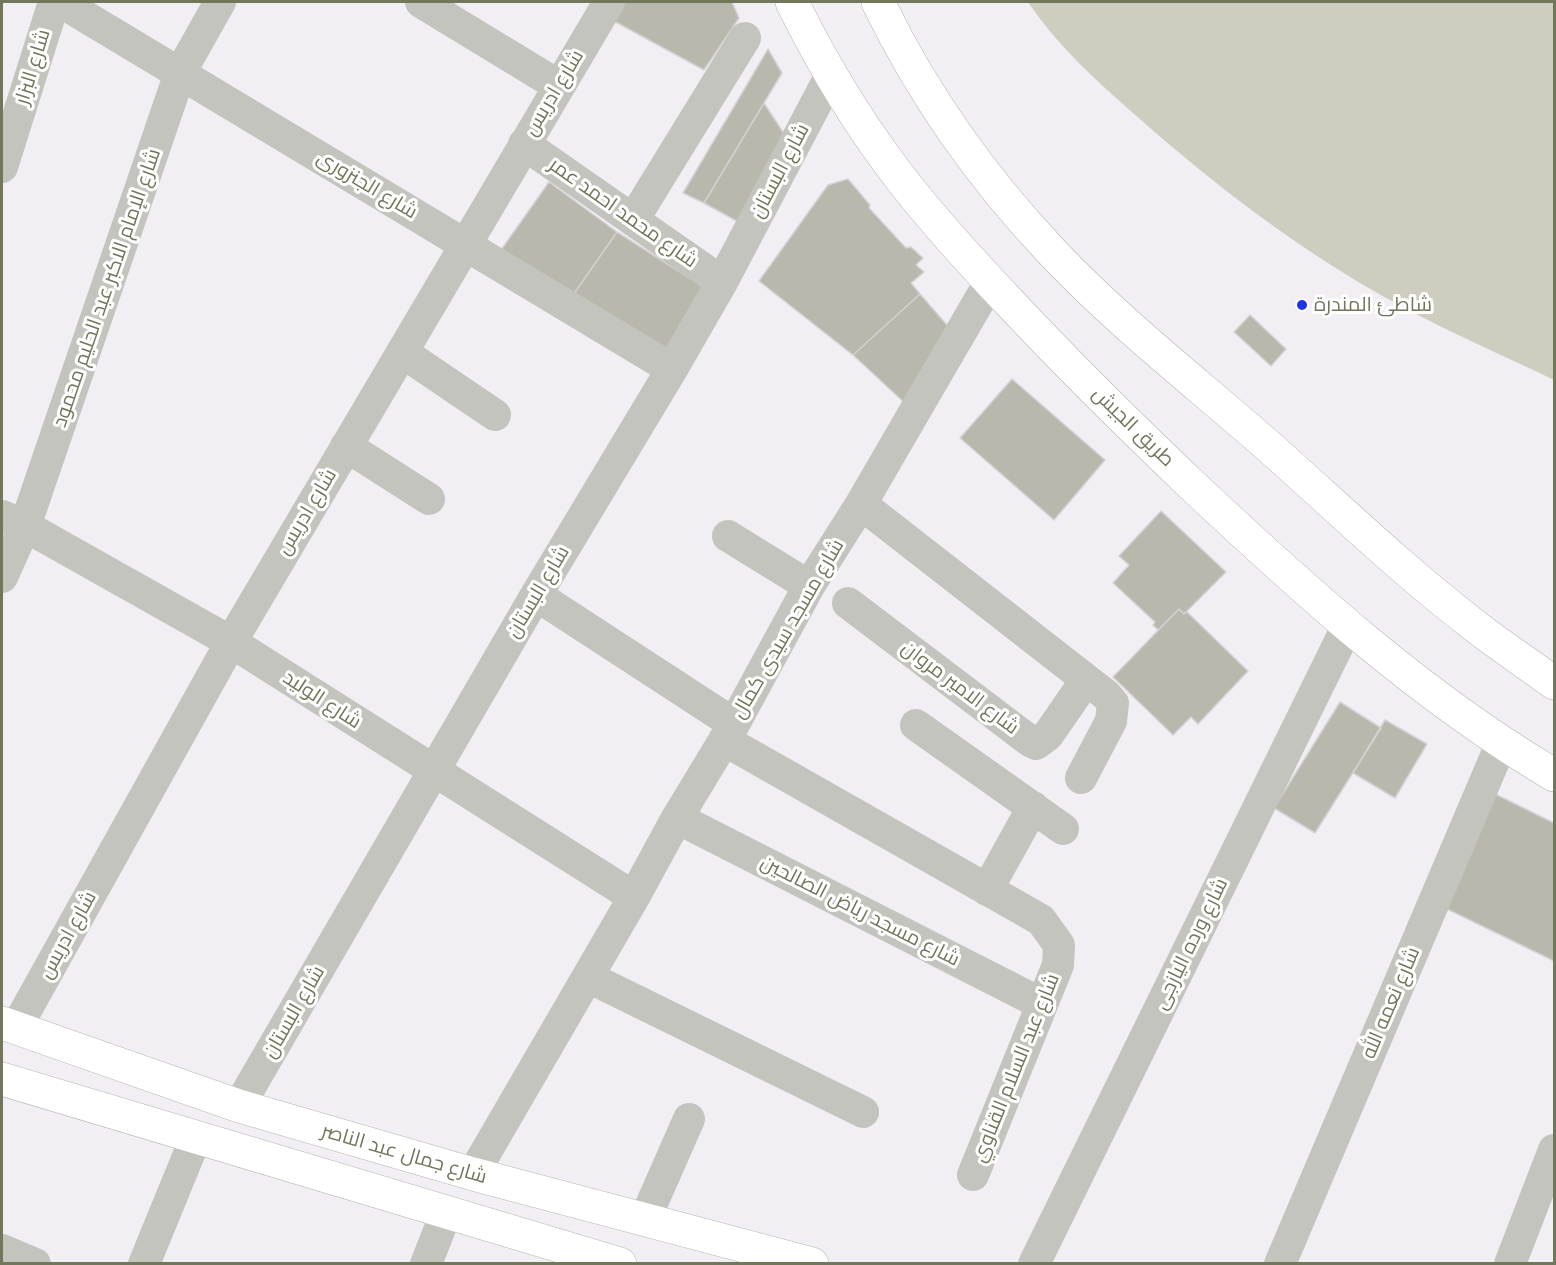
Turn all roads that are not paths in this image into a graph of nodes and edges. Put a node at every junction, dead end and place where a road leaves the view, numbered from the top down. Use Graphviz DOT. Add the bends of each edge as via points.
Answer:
graph roads {
  1 [pos="54,2"];
  2 [pos="61,2"];
  3 [pos="220,2"];
  4 [pos="421,2"];
  5 [pos="609,2"];
  6 [pos="792,2"];
  7 [pos="878,2"];
  8 [pos="745,38"];
  9 [pos="180,73"];
  10 [pos="831,75"];
  11 [pos="559,86"];
  12 [pos="524,144"];
  13 [pos="2,167"];
  14 [pos="633,220"];
  15 [pos="465,245"];
  16 [pos="722,282"];
  17 [pos="990,282"];
  18 [pos="402,352"];
  19 [pos="672,369"];
  20 [pos="495,415"];
  21 [pos="346,446"];
  22 [pos="429,499"];
  23 [pos="861,504"];
  24 [pos="13,521"];
  25 [pos="728,536"];
  26 [pos="2,577"];
  27 [pos="809,586"];
  28 [pos="536,594"];
  29 [pos="848,603"];
  30 [pos="1348,624"];
  31 [pos="231,642"];
  32 [pos="1086,680"];
  33 [pos="1554,683"];
  34 [pos="916,725"];
  35 [pos="729,732"];
  36 [pos="1502,742"];
  37 [pos="434,771"];
  38 [pos="1554,776"];
  39 [pos="1081,778"];
  40 [pos="1032,807"];
  41 [pos="677,818"];
  42 [pos="1063,829"];
  43 [pos="987,890"];
  44 [pos="634,897"];
  45 [pos="588,977"];
  46 [pos="1042,1004"];
  47 [pos="8,1026"];
  48 [pos="2,1079"];
  49 [pos="239,1106"];
  50 [pos="863,1112"];
  51 [pos="689,1119"];
  52 [pos="196,1137"];
  53 [pos="1554,1150"];
  54 [pos="473,1174"];
  55 [pos="973,1174"];
  56 [pos="446,1213"];
  57 [pos="645,1220"];
  58 [pos="2,1250"];
  59 [pos="35,1263"];
  60 [pos="144,1263"];
  61 [pos="426,1263"];
  62 [pos="620,1263"];
  63 [pos="812,1263"];
  64 [pos="1034,1263"];
  65 [pos="1280,1263"];
  66 [pos="1510,1263"];
  1 -- 13 [label="street, شارع البزار"];
  2 -- 9 [label="street, شارع الجنزورى"];
  3 -- 9 [label="street, شارع الإمام الاكبر عبد الحليم محمود"];
  4 -- 11 [label="street"];
  5 -- 11 [label="street, شارع ادريس"];
  6 -- 10 [label="main road, طريق الجيش"];
  7 -- 33 [label="main road" via="940,112 993,185 1053,253 1132,328 1409,571 1475,626"];
  8 -- 14 [label="street"];
  9 -- 15 [label="street, شارع الجنزورى"];
  9 -- 24 [label="street, شارع الإمام الاكبر عبد الحليم محمود"];
  10 -- 16 [label="street, شارع البستان"];
  10 -- 17 [label="main road, طريق الجيش" via="904,183"];
  11 -- 12 [label="street, شارع ادريس"];
  12 -- 14 [label="street, شارع محمد احمد عمر"];
  12 -- 15 [label="street, شارع ادريس"];
  14 -- 16 [label="street, شارع محمد احمد عمر"];
  15 -- 18 [label="street, شارع ادريس"];
  15 -- 19 [label="street, شارع الجنزورى"];
  16 -- 19 [label="street, شارع البستان"];
  17 -- 23 [label="street, شارع مسجد سيدى كمال"];
  17 -- 30 [label="main road, طريق الجيش" via="1164,458"];
  18 -- 20 [label="street"];
  18 -- 21 [label="street, شارع ادريس"];
  19 -- 28 [label="street, شارع البستان"];
  21 -- 22 [label="street"];
  21 -- 31 [label="street, شارع ادريس"];
  23 -- 27 [label="street, شارع مسجد سيدى كمال"];
  23 -- 32 [label="street"];
  24 -- 26 [label="street, شارع الإمام الاكبر عبد الحليم محمود"];
  24 -- 31 [label="street, شارع الوليد"];
  25 -- 27 [label="street"];
  27 -- 35 [label="street, شارع مسجد سيدى كمال"];
  28 -- 35 [label="street, شارع عبد السلام القناوي"];
  28 -- 37 [label="street, شارع البستان"];
  29 -- 32 [label="street, شارع الامير مروان" via="1036,744 1048,735"];
  30 -- 36 [label="main road, طريق الجيش" via="1423,687"];
  30 -- 64 [label="street, شارع ورده اليازجى"];
  31 -- 37 [label="street, شارع الوليد"];
  31 -- 47 [label="street, شارع ادريس"];
  32 -- 39 [label="street" via="1113,703 1113,712"];
  34 -- 40 [label="street"];
  35 -- 41 [label="street, شارع مسجد سيدى كمال"];
  35 -- 43 [label="street, شارع عبد السلام القناوي"];
  36 -- 38 [label="main road, طريق الجيش"];
  36 -- 65 [label="street, شارع نعمه الله"];
  37 -- 44 [label="street, شارع الوليد"];
  37 -- 49 [label="street, شارع البستان"];
  40 -- 42 [label="street"];
  40 -- 43 [label="street"];
  41 -- 44 [label="street, شارع مسجد سيدى كمال"];
  41 -- 46 [label="street, شارع مسجد رياض الصالحين"];
  43 -- 46 [label="street, شارع عبد السلام القناوي" via="1041,920 1059,945 1058,965"];
  44 -- 45 [label="street, شارع مسجد سيدى كمال"];
  45 -- 50 [label="street"];
  45 -- 54 [label="street, شارع مسجد سيدى كمال"];
  46 -- 55 [label="street, شارع عبد السلام القناوي"];
  47 -- 49 [label="main road, شارع جمال عبد الناصر"];
  48 -- 52 [label="main road"];
  49 -- 54 [label="main road, شارع جمال عبد الناصر"];
  51 -- 57 [label="street"];
  52 -- 56 [label="main road"];
  52 -- 60 [label="street"];
  53 -- 66 [label="street"];
  54 -- 57 [label="main road, شارع جمال عبد الناصر"];
  56 -- 61 [label="street"];
  56 -- 62 [label="main road"];
  57 -- 63 [label="main road, شارع جمال عبد الناصر"];
  58 -- 59 [label="street"];
}
